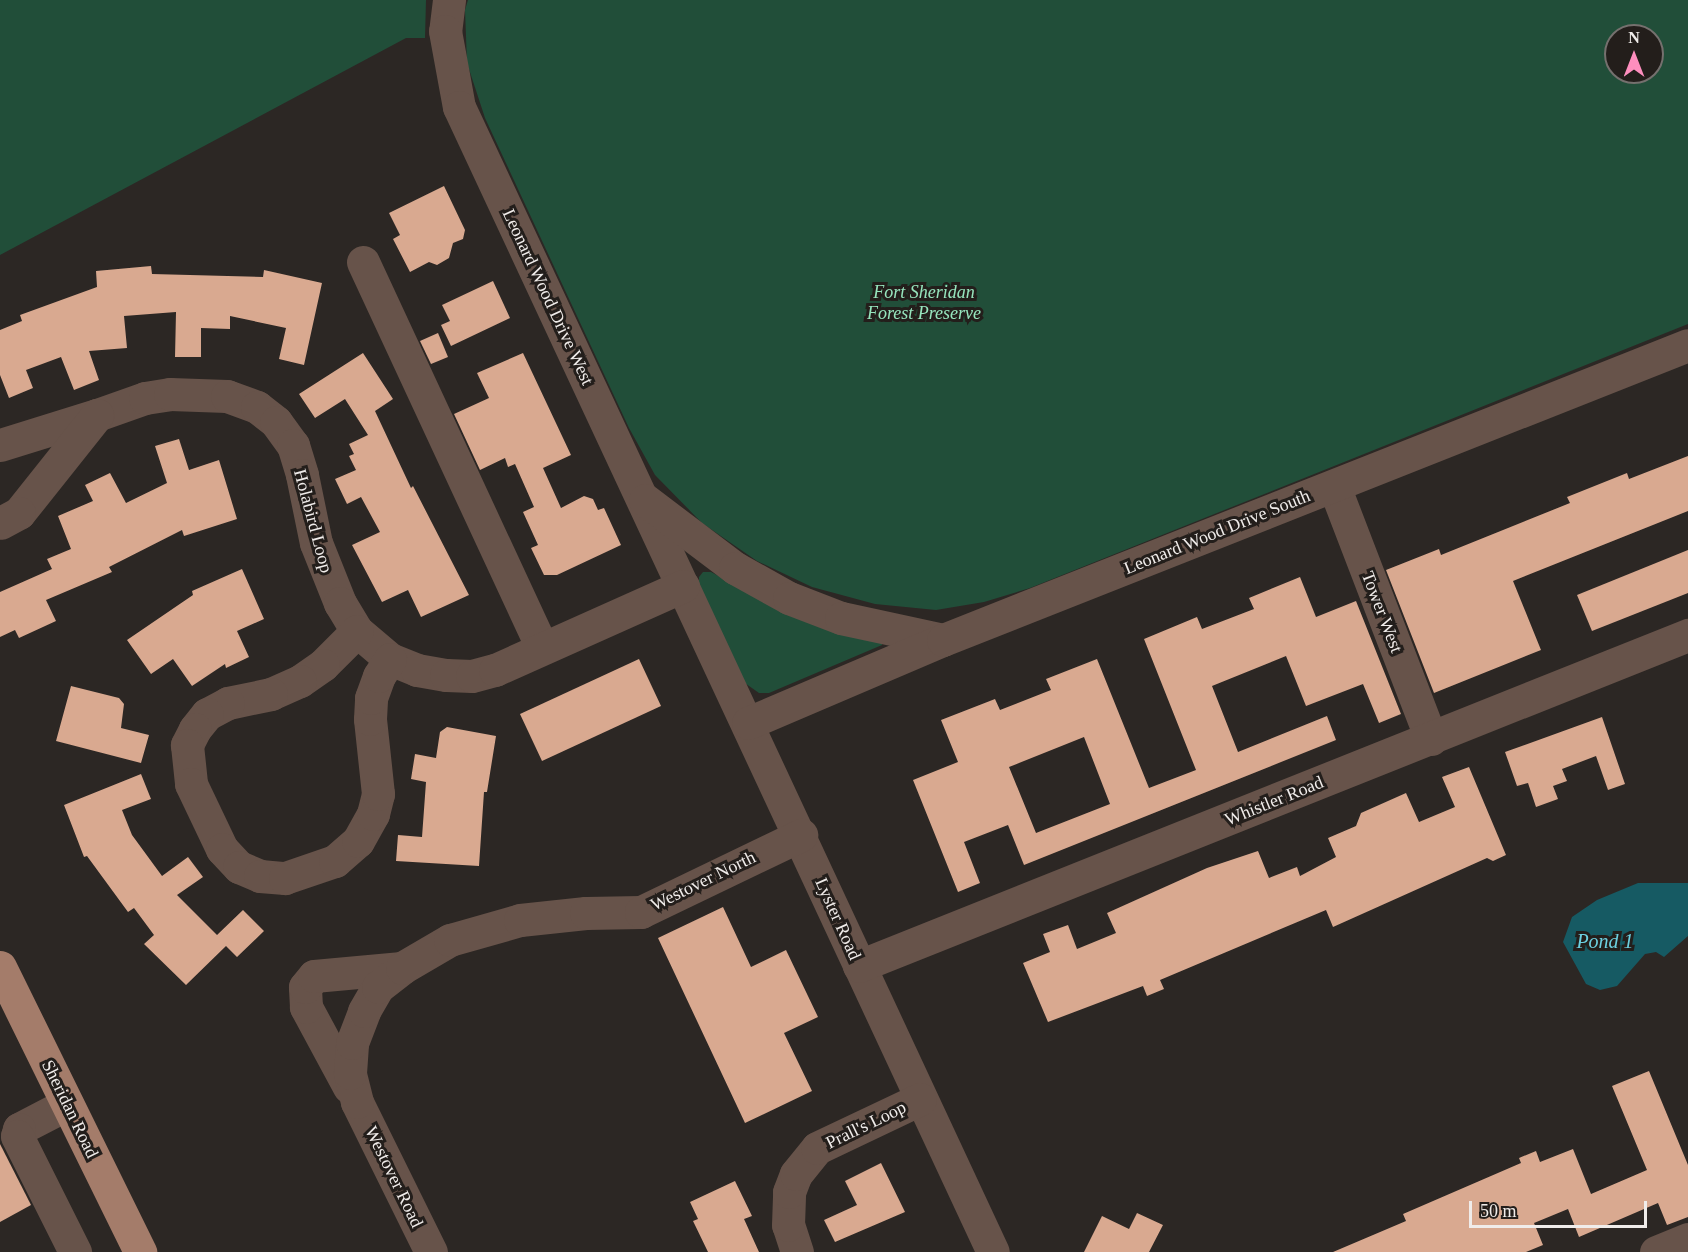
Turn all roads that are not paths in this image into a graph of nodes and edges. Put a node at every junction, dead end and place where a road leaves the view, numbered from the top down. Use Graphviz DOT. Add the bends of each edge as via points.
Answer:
graph roads {
  1 [pos="449,0"];
  2 [pos="363,262"];
  3 [pos="1688,345"];
  4 [pos="97,415"];
  5 [pos="0,445"];
  6 [pos="1334,486"];
  7 [pos="641,496"];
  8 [pos="0,523"];
  9 [pos="682,586"];
  10 [pos="357,631"];
  11 [pos="1688,635"];
  12 [pos="943,640"];
  13 [pos="542,648"];
  14 [pos="390,659"];
  15 [pos="748,723"];
  16 [pos="1431,739"];
  17 [pos="801,835"];
  18 [pos="494,926"];
  19 [pos="859,966"];
  20 [pos="0,967"];
  21 [pos="402,968"];
  22 [pos="920,1099"];
  23 [pos="357,1102"];
  24 [pos="67,1104"];
  25 [pos="1688,1239"];
  26 [pos="130,1249"];
  27 [pos="75,1252"];
  28 [pos="431,1252"];
  29 [pos="797,1252"];
  30 [pos="993,1252"];
  31 [pos="1656,1252"];
  1 -- 7 [label="street, Leonard Wood Drive West" via="444,31 459,106"];
  2 -- 13 [label="street"];
  3 -- 6 [label="street, Leonard Wood Drive South"];
  4 -- 5 [label="street, Holabird Loop"];
  4 -- 8 [label="street" via="19,513"];
  4 -- 10 [label="street, Holabird Loop" via="145,398 170,394 227,396 257,406 276,422 293,445 326,574"];
  6 -- 12 [label="street, Leonard Wood Drive South"];
  6 -- 16 [label="street, Tower West"];
  7 -- 9 [label="street, Leonard Wood Drive West"];
  7 -- 12 [label="street" via="735,568 789,598 841,618"];
  9 -- 13 [label="street, Holabird Loop"];
  9 -- 15 [label="street, Lyster Road"];
  10 -- 14 [label="street, Holabird Loop"];
  10 -- 14 [label="street" via="323,665 300,681 271,694 228,703 207,714 195,729 187,745 191,784 222,849 239,867 260,876 285,878 335,861 358,841 373,814 378,794 371,698"];
  11 -- 16 [label="street, Whistler Road"];
  12 -- 15 [label="street, Leonard Wood Drive South"];
  13 -- 14 [label="street, Holabird Loop" via="472,676 417,670"];
  15 -- 17 [label="street, Lyster Road"];
  16 -- 19 [label="street, Whistler Road"];
  17 -- 18 [label="street, Westover North" via="641,912 586,913"];
  17 -- 19 [label="street, Lyster Road"];
  18 -- 21 [label="street, Westover Road" via="450,940"];
  19 -- 22 [label="street, Lyster Road"];
  20 -- 24 [label="main road, Sheridan Road"];
  21 -- 23 [label="street, Westover Road" via="378,987 352,1043 350,1073"];
  21 -- 23 [label="street, Westover Road" via="314,976 305,987 306,1006"];
  22 -- 29 [label="street, Prall's Loop" via="817,1148 796,1174 789,1192 788,1225"];
  22 -- 30 [label="street, Lyster Road"];
  23 -- 28 [label="street, Westover Road"];
  24 -- 26 [label="main road, Sheridan Road"];
  24 -- 27 [label="street" via="19,1129 17,1136"];
  25 -- 31 [label="street"];
}
